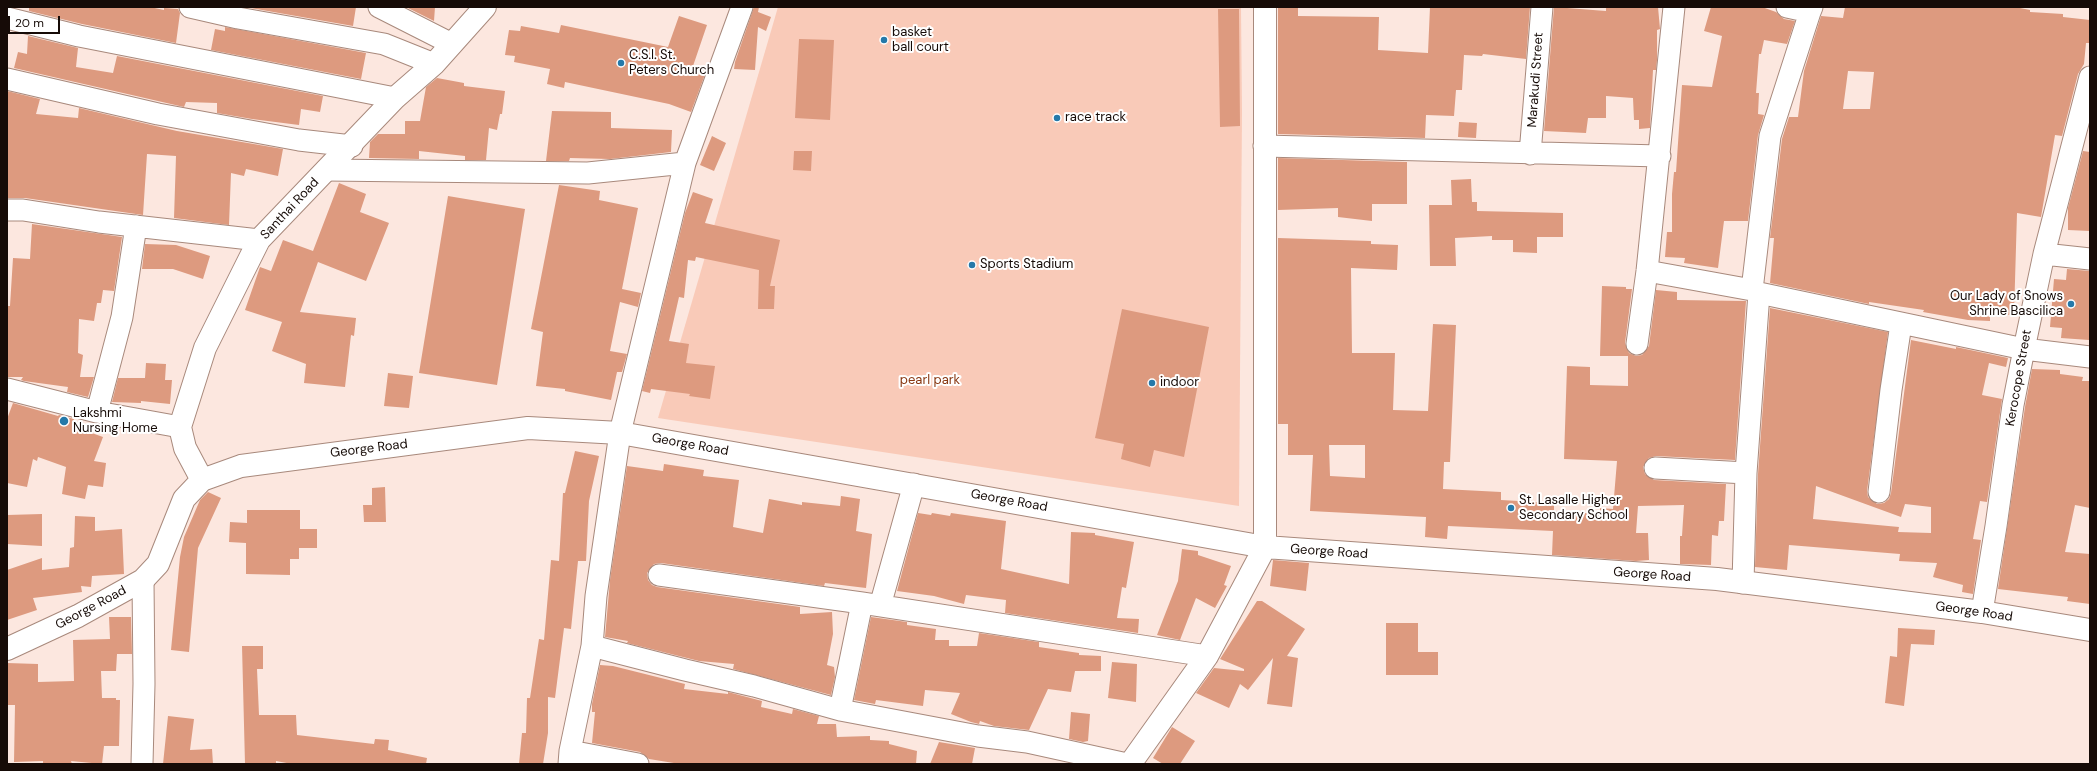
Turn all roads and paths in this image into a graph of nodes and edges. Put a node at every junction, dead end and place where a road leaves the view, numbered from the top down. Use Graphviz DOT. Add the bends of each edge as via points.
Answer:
graph roads {
  1 [pos="190,7"];
  2 [pos="379,7"];
  3 [pos="485,7"];
  4 [pos="742,7"];
  5 [pos="1265,7"];
  6 [pos="1542,7"];
  7 [pos="1674,7"];
  8 [pos="1787,7"];
  9 [pos="1811,9"];
  10 [pos="7,18"];
  11 [pos="452,44"];
  12 [pos="434,64"];
  13 [pos="2090,77"];
  14 [pos="7,79"];
  15 [pos="395,98"];
  16 [pos="352,146"];
  17 [pos="1264,146"];
  18 [pos="1530,154"];
  19 [pos="1660,156"];
  20 [pos="685,163"];
  21 [pos="326,170"];
  22 [pos="7,210"];
  23 [pos="136,226"];
  24 [pos="259,240"];
  25 [pos="2044,254"];
  26 [pos="2090,260"];
  27 [pos="1647,271"];
  28 [pos="1755,291"];
  29 [pos="1901,324"];
  30 [pos="1637,344"];
  31 [pos="2024,348"];
  32 [pos="2090,357"];
  33 [pos="7,389"];
  34 [pos="97,412"];
  35 [pos="180,427"];
  36 [pos="620,433"];
  37 [pos="1655,468"];
  38 [pos="1746,473"];
  39 [pos="202,480"];
  40 [pos="914,484"];
  41 [pos="1879,492"];
  42 [pos="1265,547"];
  43 [pos="659,574"];
  44 [pos="143,580"];
  45 [pos="1744,583"];
  46 [pos="871,605"];
  47 [pos="1982,612"];
  48 [pos="2090,630"];
  49 [pos="592,646"];
  50 [pos="7,649"];
  51 [pos="1207,656"];
  52 [pos="840,710"];
  53 [pos="569,758"];
  54 [pos="142,764"];
  55 [pos="638,764"];
  56 [pos="1127,764"];
  57 [pos="1130,764"];
  1 -- 12 [label="street" via="384,44"];
  2 -- 11 [label="street"];
  3 -- 11 [label="main road, Santhai Road"];
  4 -- 20 [label="street"];
  5 -- 17 [label="main road"];
  6 -- 18 [label="street, Marakudi Street"];
  7 -- 19 [label="street"];
  8 -- 9 [label="street"];
  9 -- 28 [label="street" via="1770,136"];
  10 -- 15 [label="street" via="79,36"];
  11 -- 12 [label="main road, Santhai Road"];
  12 -- 15 [label="main road, Santhai Road"];
  13 -- 25 [label="street, Kerocope Street"];
  14 -- 16 [label="street" via="158,114 299,140"];
  15 -- 16 [label="main road, Santhai Road"];
  16 -- 21 [label="main road, Santhai Road"];
  17 -- 18 [label="street"];
  17 -- 42 [label="main road"];
  18 -- 19 [label="street"];
  19 -- 27 [label="street"];
  20 -- 21 [label="street" via="588,173"];
  20 -- 36 [label="street"];
  21 -- 24 [label="main road, Santhai Road"];
  22 -- 23 [label="street"];
  23 -- 24 [label="street"];
  23 -- 34 [label="street" via="122,317"];
  24 -- 35 [label="main road, Santhai Road" via="205,348"];
  25 -- 26 [label="street"];
  25 -- 31 [label="street, Kerocope Street"];
  27 -- 28 [label="street"];
  27 -- 30 [label="street"];
  28 -- 29 [label="street"];
  28 -- 38 [label="street"];
  29 -- 31 [label="street"];
  29 -- 41 [label="street"];
  31 -- 32 [label="street"];
  31 -- 47 [label="street, Kerocope Street"];
  33 -- 34 [label="street"];
  34 -- 35 [label="street"];
  35 -- 39 [label="main road" via="185,448"];
  36 -- 39 [label="main road, George Road" via="528,428 241,466"];
  36 -- 40 [label="main road, George Road"];
  36 -- 49 [label="street" via="596,596"];
  37 -- 38 [label="street"];
  38 -- 45 [label="street"];
  39 -- 44 [label="main road, George Road" via="184,499 158,564"];
  40 -- 42 [label="main road, George Road"];
  40 -- 46 [label="street"];
  42 -- 45 [label="main road, George Road"];
  42 -- 51 [label="main road"];
  43 -- 46 [label="street"];
  44 -- 50 [label="main road, George Road" via="78,616"];
  44 -- 54 [label="street"];
  45 -- 47 [label="main road, George Road"];
  46 -- 51 [label="street"];
  46 -- 52 [label="street"];
  47 -- 48 [label="main road, George Road"];
  49 -- 52 [label="street"];
  49 -- 53 [label="street"];
  51 -- 57 [label="main road"];
  52 -- 56 [label="street" via="978,736 1027,742"];
  53 -- 55 [label="street"];
}
